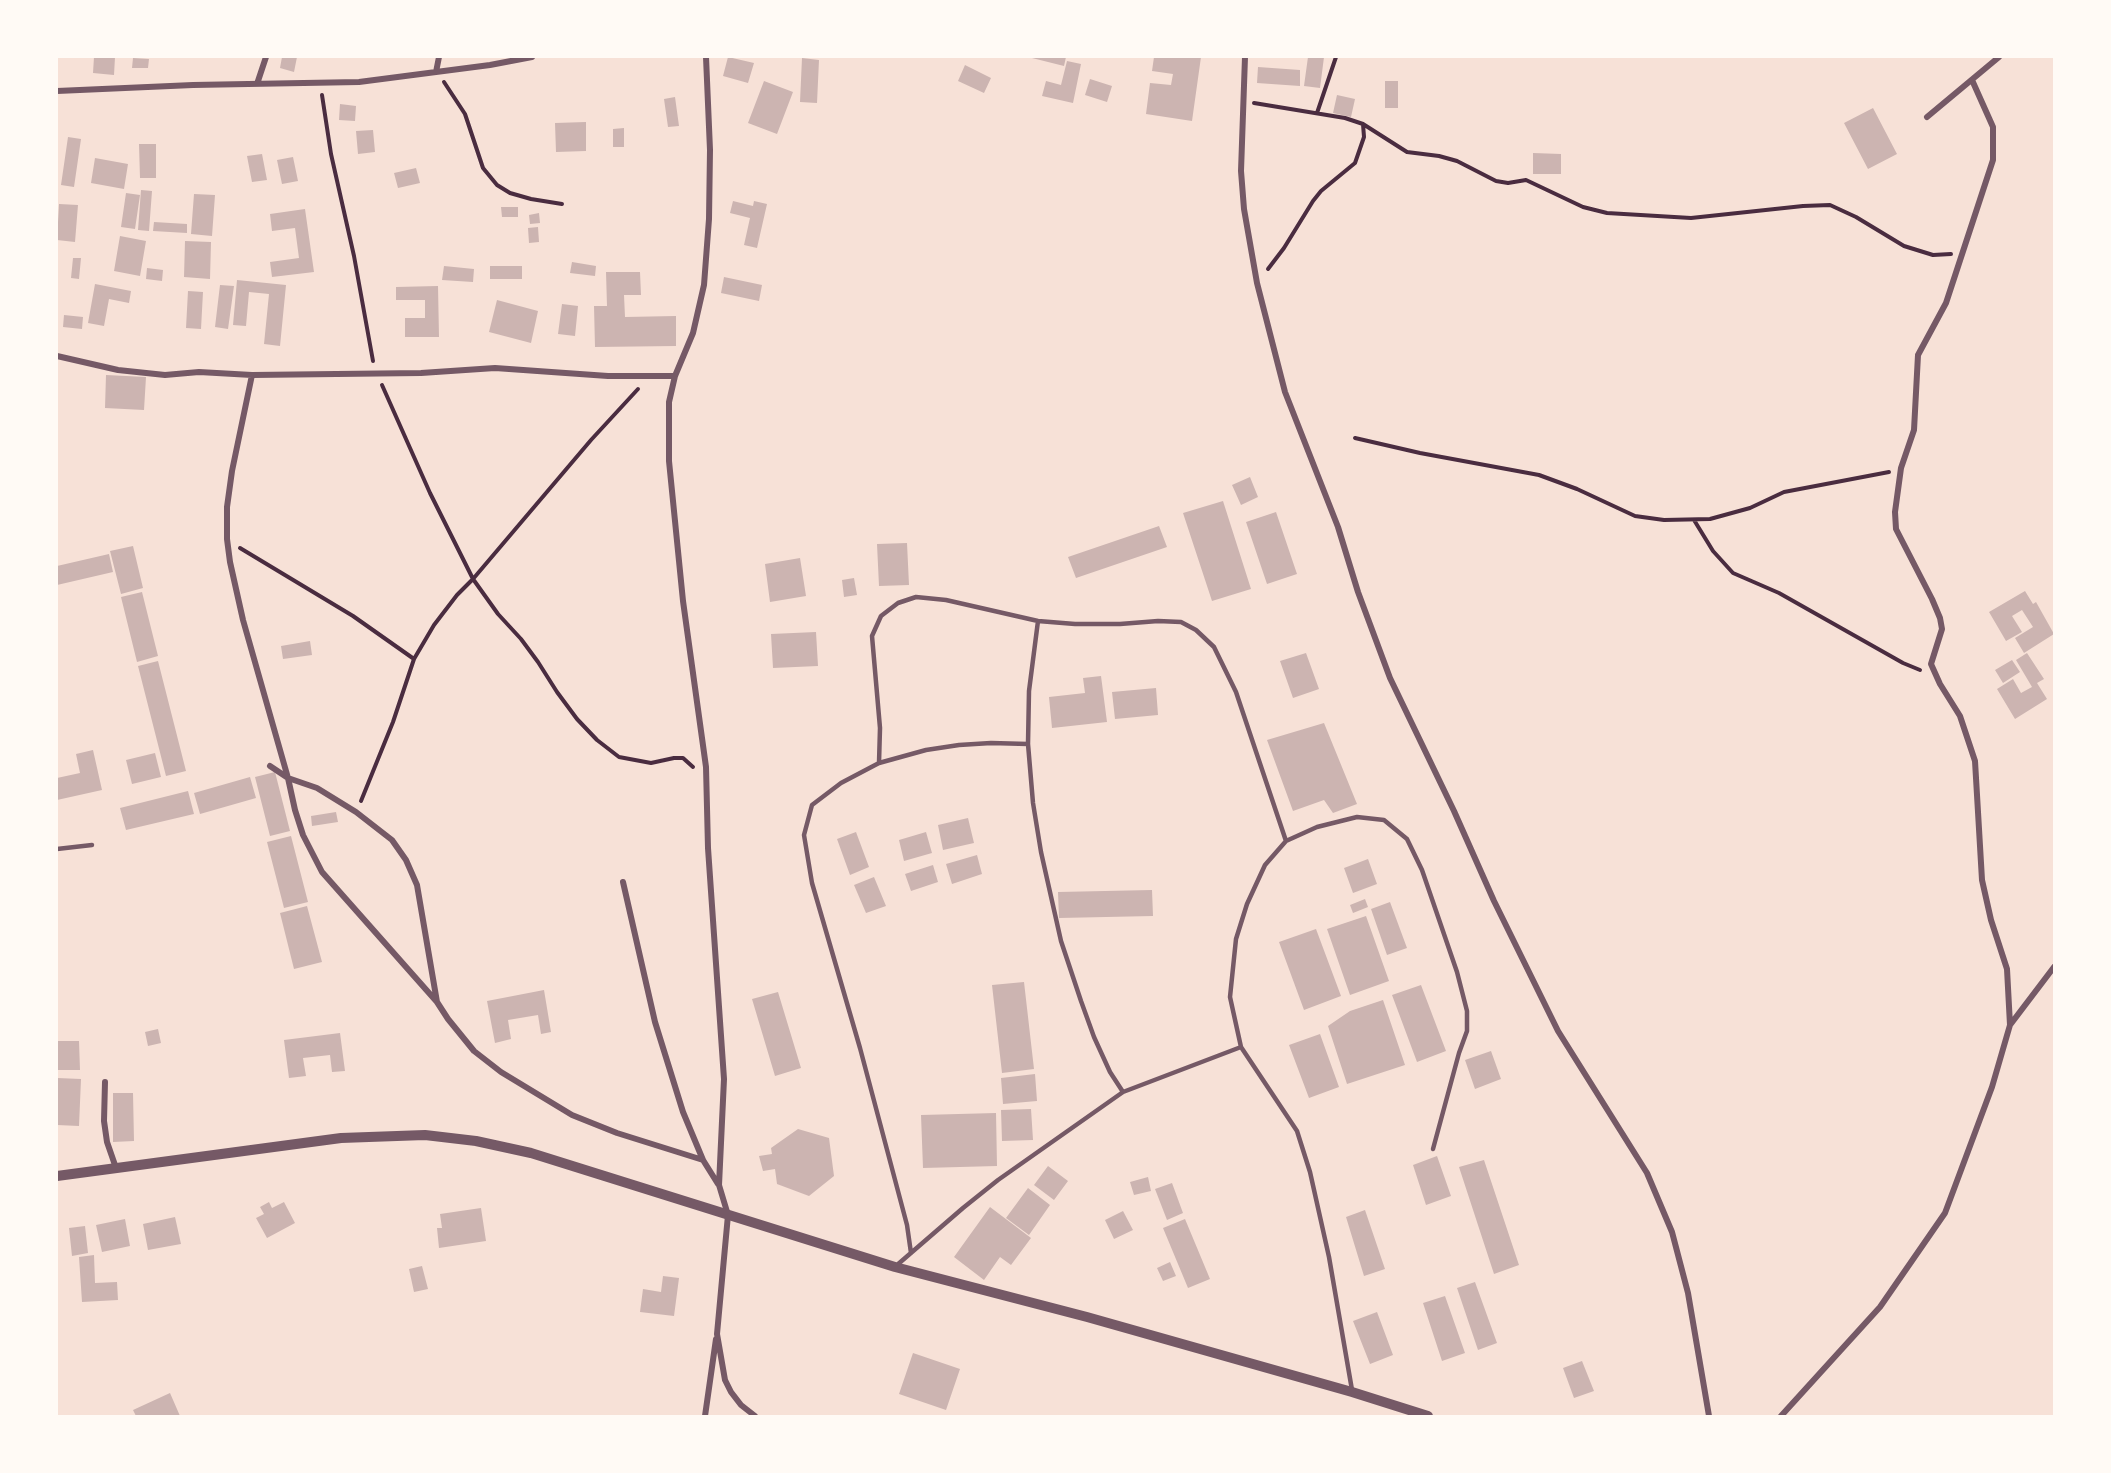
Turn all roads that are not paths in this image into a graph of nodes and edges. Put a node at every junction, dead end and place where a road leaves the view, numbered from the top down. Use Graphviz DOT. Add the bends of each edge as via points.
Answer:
graph roads {
  1 [pos="266,57"];
  2 [pos="439,57"];
  3 [pos="532,57"];
  4 [pos="706,57"];
  5 [pos="1245,57"];
  6 [pos="2000,57"];
  7 [pos="436,72"];
  8 [pos="1972,80"];
  9 [pos="257,84"];
  10 [pos="57,91"];
  11 [pos="1927,117"];
  12 [pos="57,356"];
  13 [pos="252,375"];
  14 [pos="675,376"];
  15 [pos="1038,621"];
  16 [pos="1028,744"];
  17 [pos="879,763"];
  18 [pos="270,766"];
  19 [pos="288,778"];
  20 [pos="1286,841"];
  21 [pos="92,845"];
  22 [pos="57,849"];
  23 [pos="623,882"];
  24 [pos="2054,967"];
  25 [pos="437,1002"];
  26 [pos="2010,1025"];
  27 [pos="1241,1047"];
  28 [pos="105,1082"];
  29 [pos="1124,1092"];
  30 [pos="1433,1149"];
  31 [pos="703,1160"];
  32 [pos="116,1168"];
  33 [pos="57,1176"];
  34 [pos="719,1185"];
  35 [pos="728,1215"];
  36 [pos="911,1253"];
  37 [pos="895,1267"];
  38 [pos="717,1334"];
  39 [pos="1352,1392"];
  40 [pos="705,1416"];
  41 [pos="755,1416"];
  42 [pos="1428,1416"];
  43 [pos="1709,1416"];
  44 [pos="1781,1416"];
  1 -- 9 [label="street"];
  2 -- 7 [label="street"];
  3 -- 7 [label="street"];
  4 -- 14 [label="street" via="710,150 704,285 693,333"];
  5 -- 43 [label="street" via="1241,171 1244,208 1257,283 1285,392 1338,527 1390,678 1558,1031 1647,1173 1672,1232 1688,1293"];
  6 -- 8 [label="street"];
  7 -- 9 [label="street" via="359,82"];
  8 -- 11 [label="street"];
  8 -- 26 [label="street" via="1993,127 1993,160 1946,303 1918,355 1914,430 1901,468 1894,512 1896,529 1940,618 1942,629 1931,664 1960,716 1975,761 1982,880 1990,920 2007,969"];
  9 -- 10 [label="street"];
  12 -- 13 [label="street" via="118,370 165,375"];
  13 -- 14 [label="street" via="495,368"];
  13 -- 19 [label="street" via="232,471 227,539 243,620"];
  14 -- 34 [label="street" via="669,402 669,461 706,767 724,1079"];
  15 -- 16 [label="lane" via="1029,691"];
  15 -- 17 [label="lane" via="916,597 898,603 880,616 872,636"];
  15 -- 20 [label="lane" via="1181,622 1196,630 1214,647 1236,692"];
  16 -- 17 [label="lane" via="959,745"];
  16 -- 29 [label="lane" via="1041,852 1061,940 1094,1037"];
  17 -- 36 [label="lane" via="841,783 812,805 804,836 812,883 898,1191"];
  18 -- 19 [label="street"];
  19 -- 25 [label="street" via="303,835 322,872"];
  19 -- 25 [label="street" via="317,788 356,812 392,840 406,860 417,885"];
  20 -- 27 [label="lane" via="1265,865 1236,939 1230,997"];
  20 -- 30 [label="lane" via="1317,827 1358,816 1384,820 1407,839 1422,870 1467,1011 1467,1031"];
  21 -- 22 [label="lane"];
  23 -- 31 [label="street" via="655,1022 683,1112"];
  24 -- 26 [label="street"];
  25 -- 31 [label="street" via="474,1051 542,1098 617,1133"];
  26 -- 44 [label="street" via="1992,1087 1945,1213 1880,1307"];
  27 -- 29 [label="lane"];
  27 -- 39 [label="lane" via="1297,1131 1329,1257"];
  28 -- 32 [label="street" via="104,1121"];
  29 -- 36 [label="lane" via="998,1180"];
  31 -- 34 [label="street"];
  32 -- 33 [label="street"];
  32 -- 35 [label="street" via="340,1138 425,1135 531,1153"];
  34 -- 35 [label="street"];
  35 -- 37 [label="street"];
  35 -- 38 [label="street"];
  36 -- 37 [label="lane"];
  37 -- 39 [label="street"];
  38 -- 40 [label="street"];
  38 -- 41 [label="street" via="725,1380 741,1405"];
  39 -- 42 [label="street"];
}
